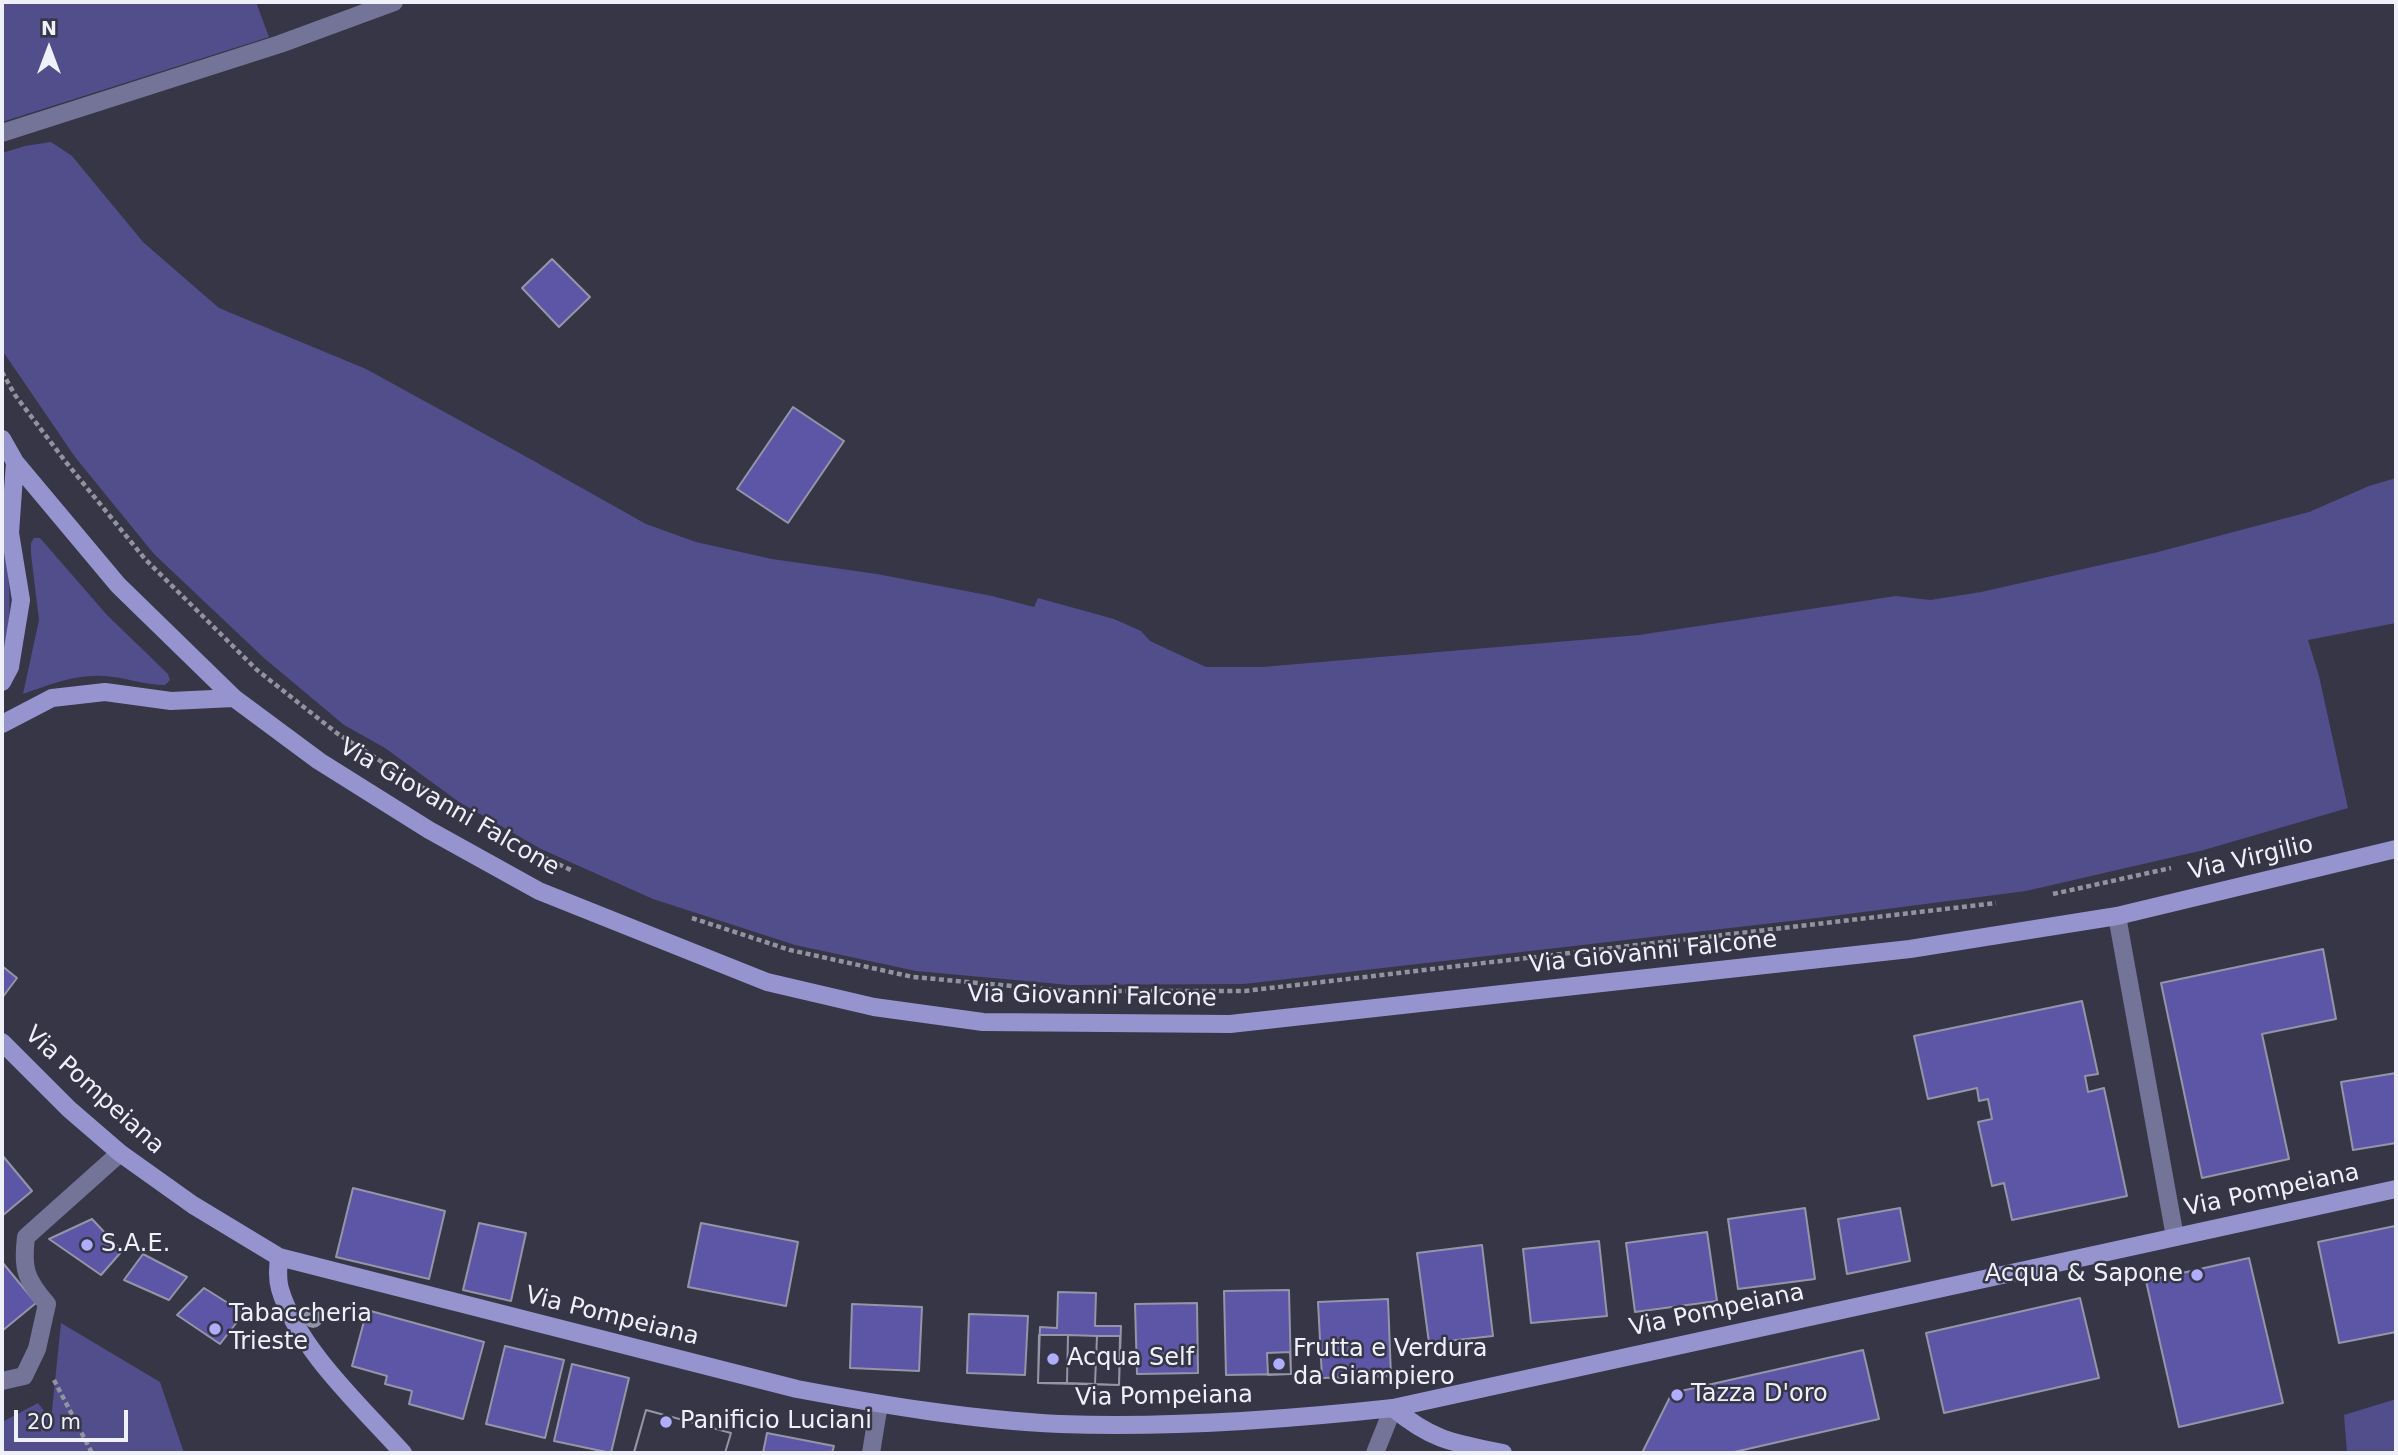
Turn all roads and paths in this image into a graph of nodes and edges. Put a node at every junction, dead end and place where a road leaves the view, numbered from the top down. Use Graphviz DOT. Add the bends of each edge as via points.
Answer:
graph roads {
  1 [pos="394,2"];
  2 [pos="2,133"];
  3 [pos="2,372"];
  4 [pos="2,439"];
  5 [pos="15,462"];
  6 [pos="2,682"];
  7 [pos="234,698"];
  8 [pos="2,724"];
  9 [pos="465,814"];
  10 [pos="2396,849"];
  11 [pos="537,855"];
  12 [pos="2171,869"];
  13 [pos="574,871"];
  14 [pos="2045,896"];
  15 [pos="2005,902"];
  16 [pos="2117,915"];
  17 [pos="688,917"];
  18 [pos="2,1042"];
  19 [pos="120,1153"];
  20 [pos="2396,1189"];
  21 [pos="2175,1237"];
  22 [pos="279,1257"];
  23 [pos="23,1376"];
  24 [pos="2,1381"];
  25 [pos="879,1404"];
  26 [pos="1393,1408"];
  27 [pos="92,1453"];
  28 [pos="403,1453"];
  29 [pos="871,1453"];
  30 [pos="1375,1453"];
  31 [pos="1503,1453"];
  1 -- 2 [label="street" via="280,44"];
  3 -- 9 [label="path" via="65,461 145,559 257,670 338,734"];
  4 -- 5 [label="main road, Via Giovanni Falcone"];
  5 -- 6 [label="main road" via="10,533 21,600 10,667"];
  5 -- 7 [label="main road, Via Giovanni Falcone" via="118,585"];
  7 -- 8 [label="main road" via="171,701 105,692 65,696"];
  7 -- 16 [label="main road, Via Giovanni Falcone" via="341,775 539,891 766,982 874,1007 983,1022 1230,1024 1910,948"];
  10 -- 16 [label="main road, Via Virgilio"];
  11 -- 13 [label="path"];
  12 -- 14 [label="path"];
  15 -- 17 [label="path" via="1245,990 1066,990 913,976 790,950"];
  16 -- 21 [label="street"];
  18 -- 19 [label="main road, Via Pompeiana"];
  19 -- 22 [label="main road, Via Pompeiana" via="193,1205"];
  19 -- 23 [label="street" via="26,1237 23,1262 30,1285 47,1304 37,1349"];
  20 -- 21 [label="main road, Via Pompeiana"];
  21 -- 26 [label="main road, Via Pompeiana"];
  22 -- 25 [label="main road, Via Pompeiana" via="797,1389"];
  22 -- 28 [label="main road" via="280,1287 306,1341"];
  23 -- 24 [label="street"];
  23 -- 27 [label="path" via="55,1380"];
  25 -- 26 [label="main road, Via Pompeiana" via="1059,1424 1289,1419"];
  25 -- 29 [label="street"];
  26 -- 30 [label="street"];
  26 -- 31 [label="main road" via="1433,1436"];
}
